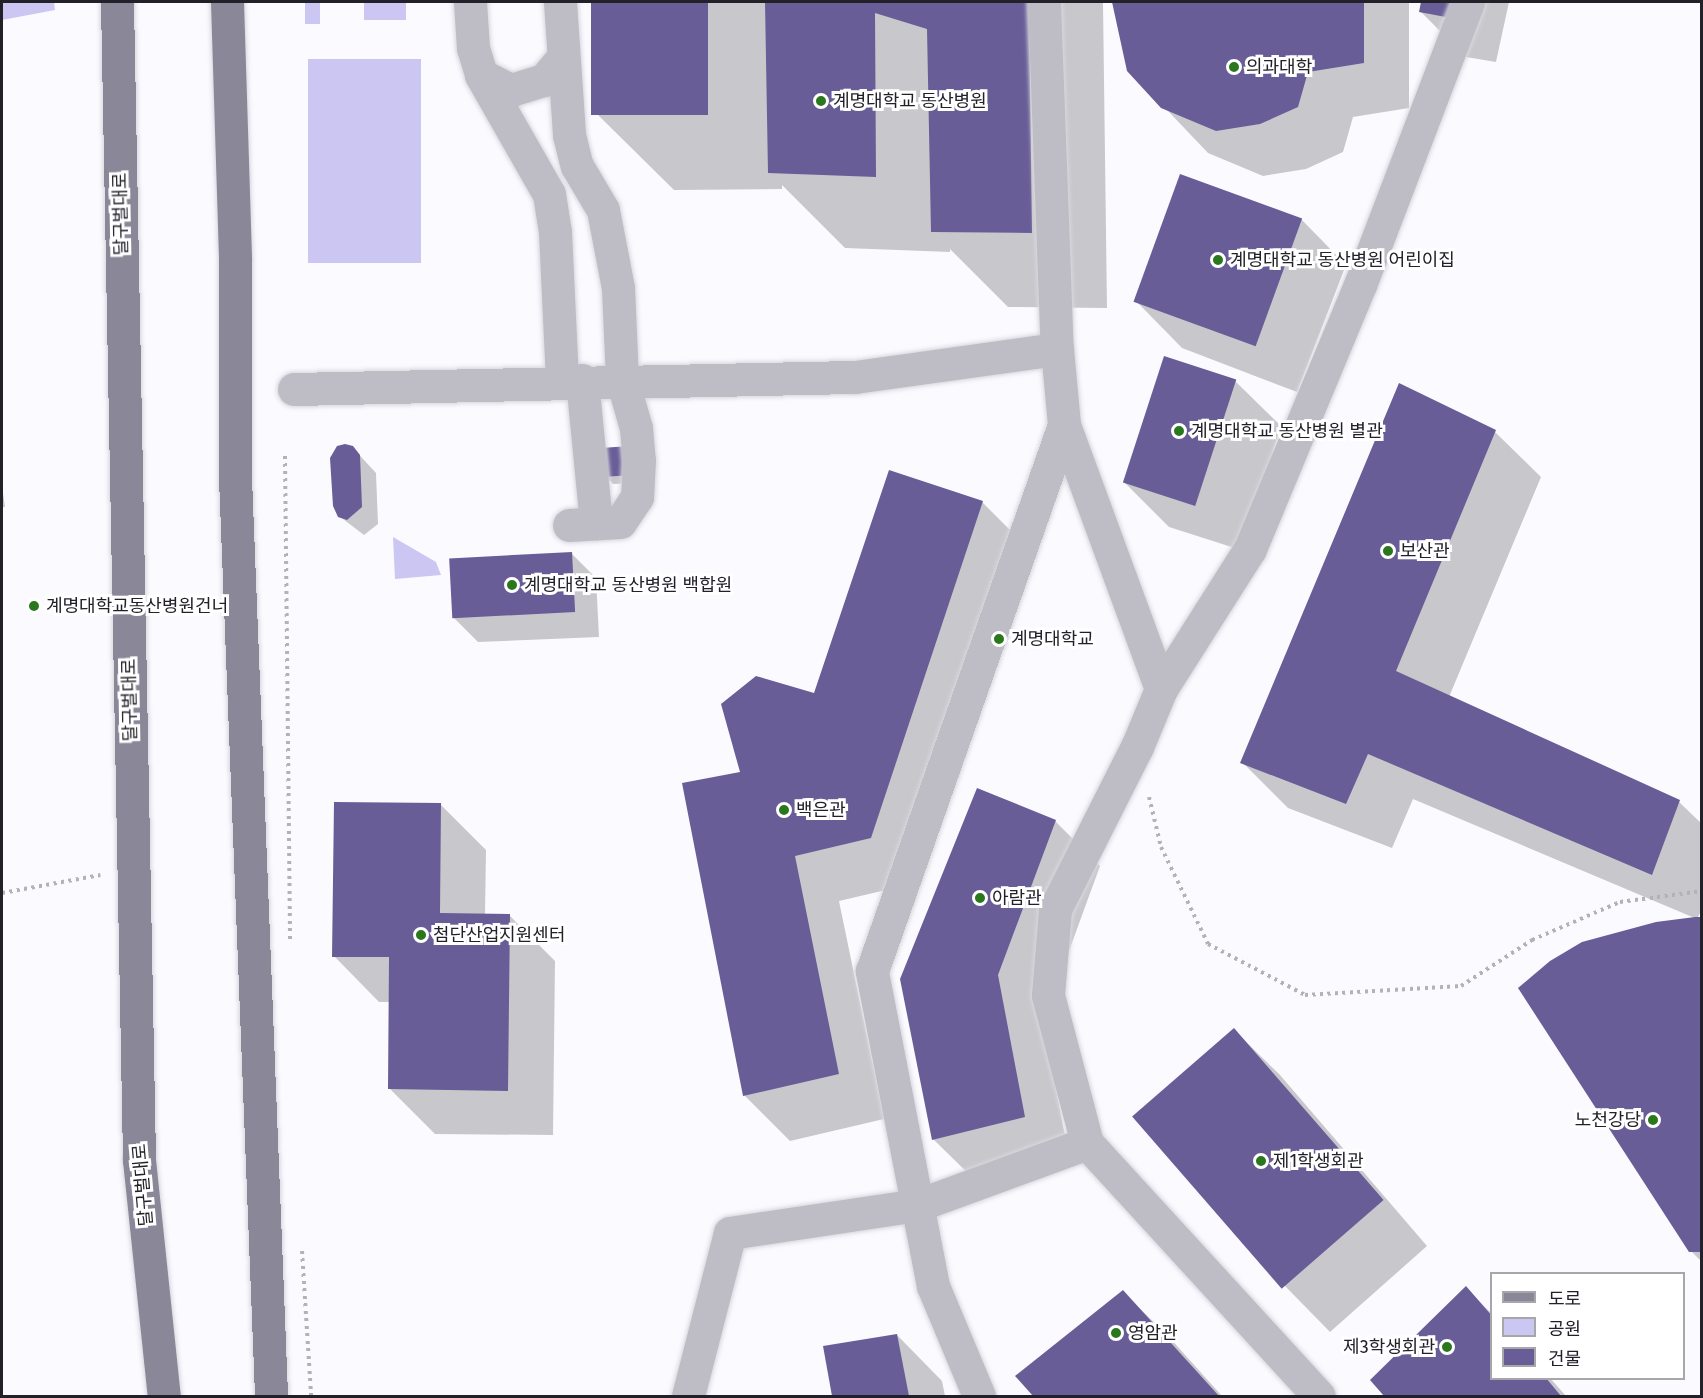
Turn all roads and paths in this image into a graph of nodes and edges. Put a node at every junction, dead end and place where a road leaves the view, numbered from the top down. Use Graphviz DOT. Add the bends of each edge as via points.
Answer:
graph roads {
  1 [pos="117,2"];
  2 [pos="227,2"];
  3 [pos="471,2"];
  4 [pos="560,2"];
  5 [pos="1044,2"];
  6 [pos="1468,2"];
  7 [pos="561,60"];
  8 [pos="482,75"];
  9 [pos="1057,349"];
  10 [pos="622,379"];
  11 [pos="572,380"];
  12 [pos="294,389"];
  13 [pos="1064,425"];
  14 [pos="285,456"];
  15 [pos="1161,689"];
  16 [pos="1137,747"];
  17 [pos="134,869"];
  18 [pos="1701,891"];
  19 [pos="2,893"];
  20 [pos="290,953"];
  21 [pos="1087,1143"];
  22 [pos="918,1205"];
  23 [pos="302,1246"];
  24 [pos="164,1396"];
  25 [pos="271,1396"];
  26 [pos="311,1396"];
  27 [pos="688,1396"];
  28 [pos="979,1396"];
  29 [pos="1318,1396"];
  1 -- 17 [label="main road, 달구벌대로"];
  2 -- 25 [label="main road" via="235,261 235,478"];
  3 -- 8 [label="lane" via="473,48"];
  4 -- 7 [label="lane"];
  5 -- 9 [label="lane"];
  6 -- 15 [label="lane" via="1360,285 1250,549"];
  7 -- 8 [label="lane" via="544,80 512,90"];
  7 -- 10 [label="lane" via="569,135 577,166 603,210 614,266"];
  8 -- 11 [label="lane" via="549,194"];
  9 -- 10 [label="lane" via="855,377"];
  9 -- 13 [label="lane"];
  10 -- 11 [label="lane"];
  10 -- 11 [label="lane" via="636,428 638,498 620,522 583,524"];
  11 -- 12 [label="lane"];
  13 -- 15 [label="lane"];
  13 -- 22 [label="lane" via="872,971"];
  14 -- 20 [label="path"];
  15 -- 16 [label="lane"];
  16 -- 18 [label="path" via="1161,846 1209,944 1305,995 1461,986 1532,940 1620,902"];
  16 -- 21 [label="lane" via="1055,909 1048,995"];
  17 -- 19 [label="path"];
  17 -- 24 [label="main road, 달구벌대로" via="139,1160"];
  21 -- 22 [label="lane"];
  21 -- 29 [label="lane"];
  22 -- 27 [label="lane" via="730,1233"];
  22 -- 28 [label="lane" via="933,1286"];
  23 -- 26 [label="path"];
}
